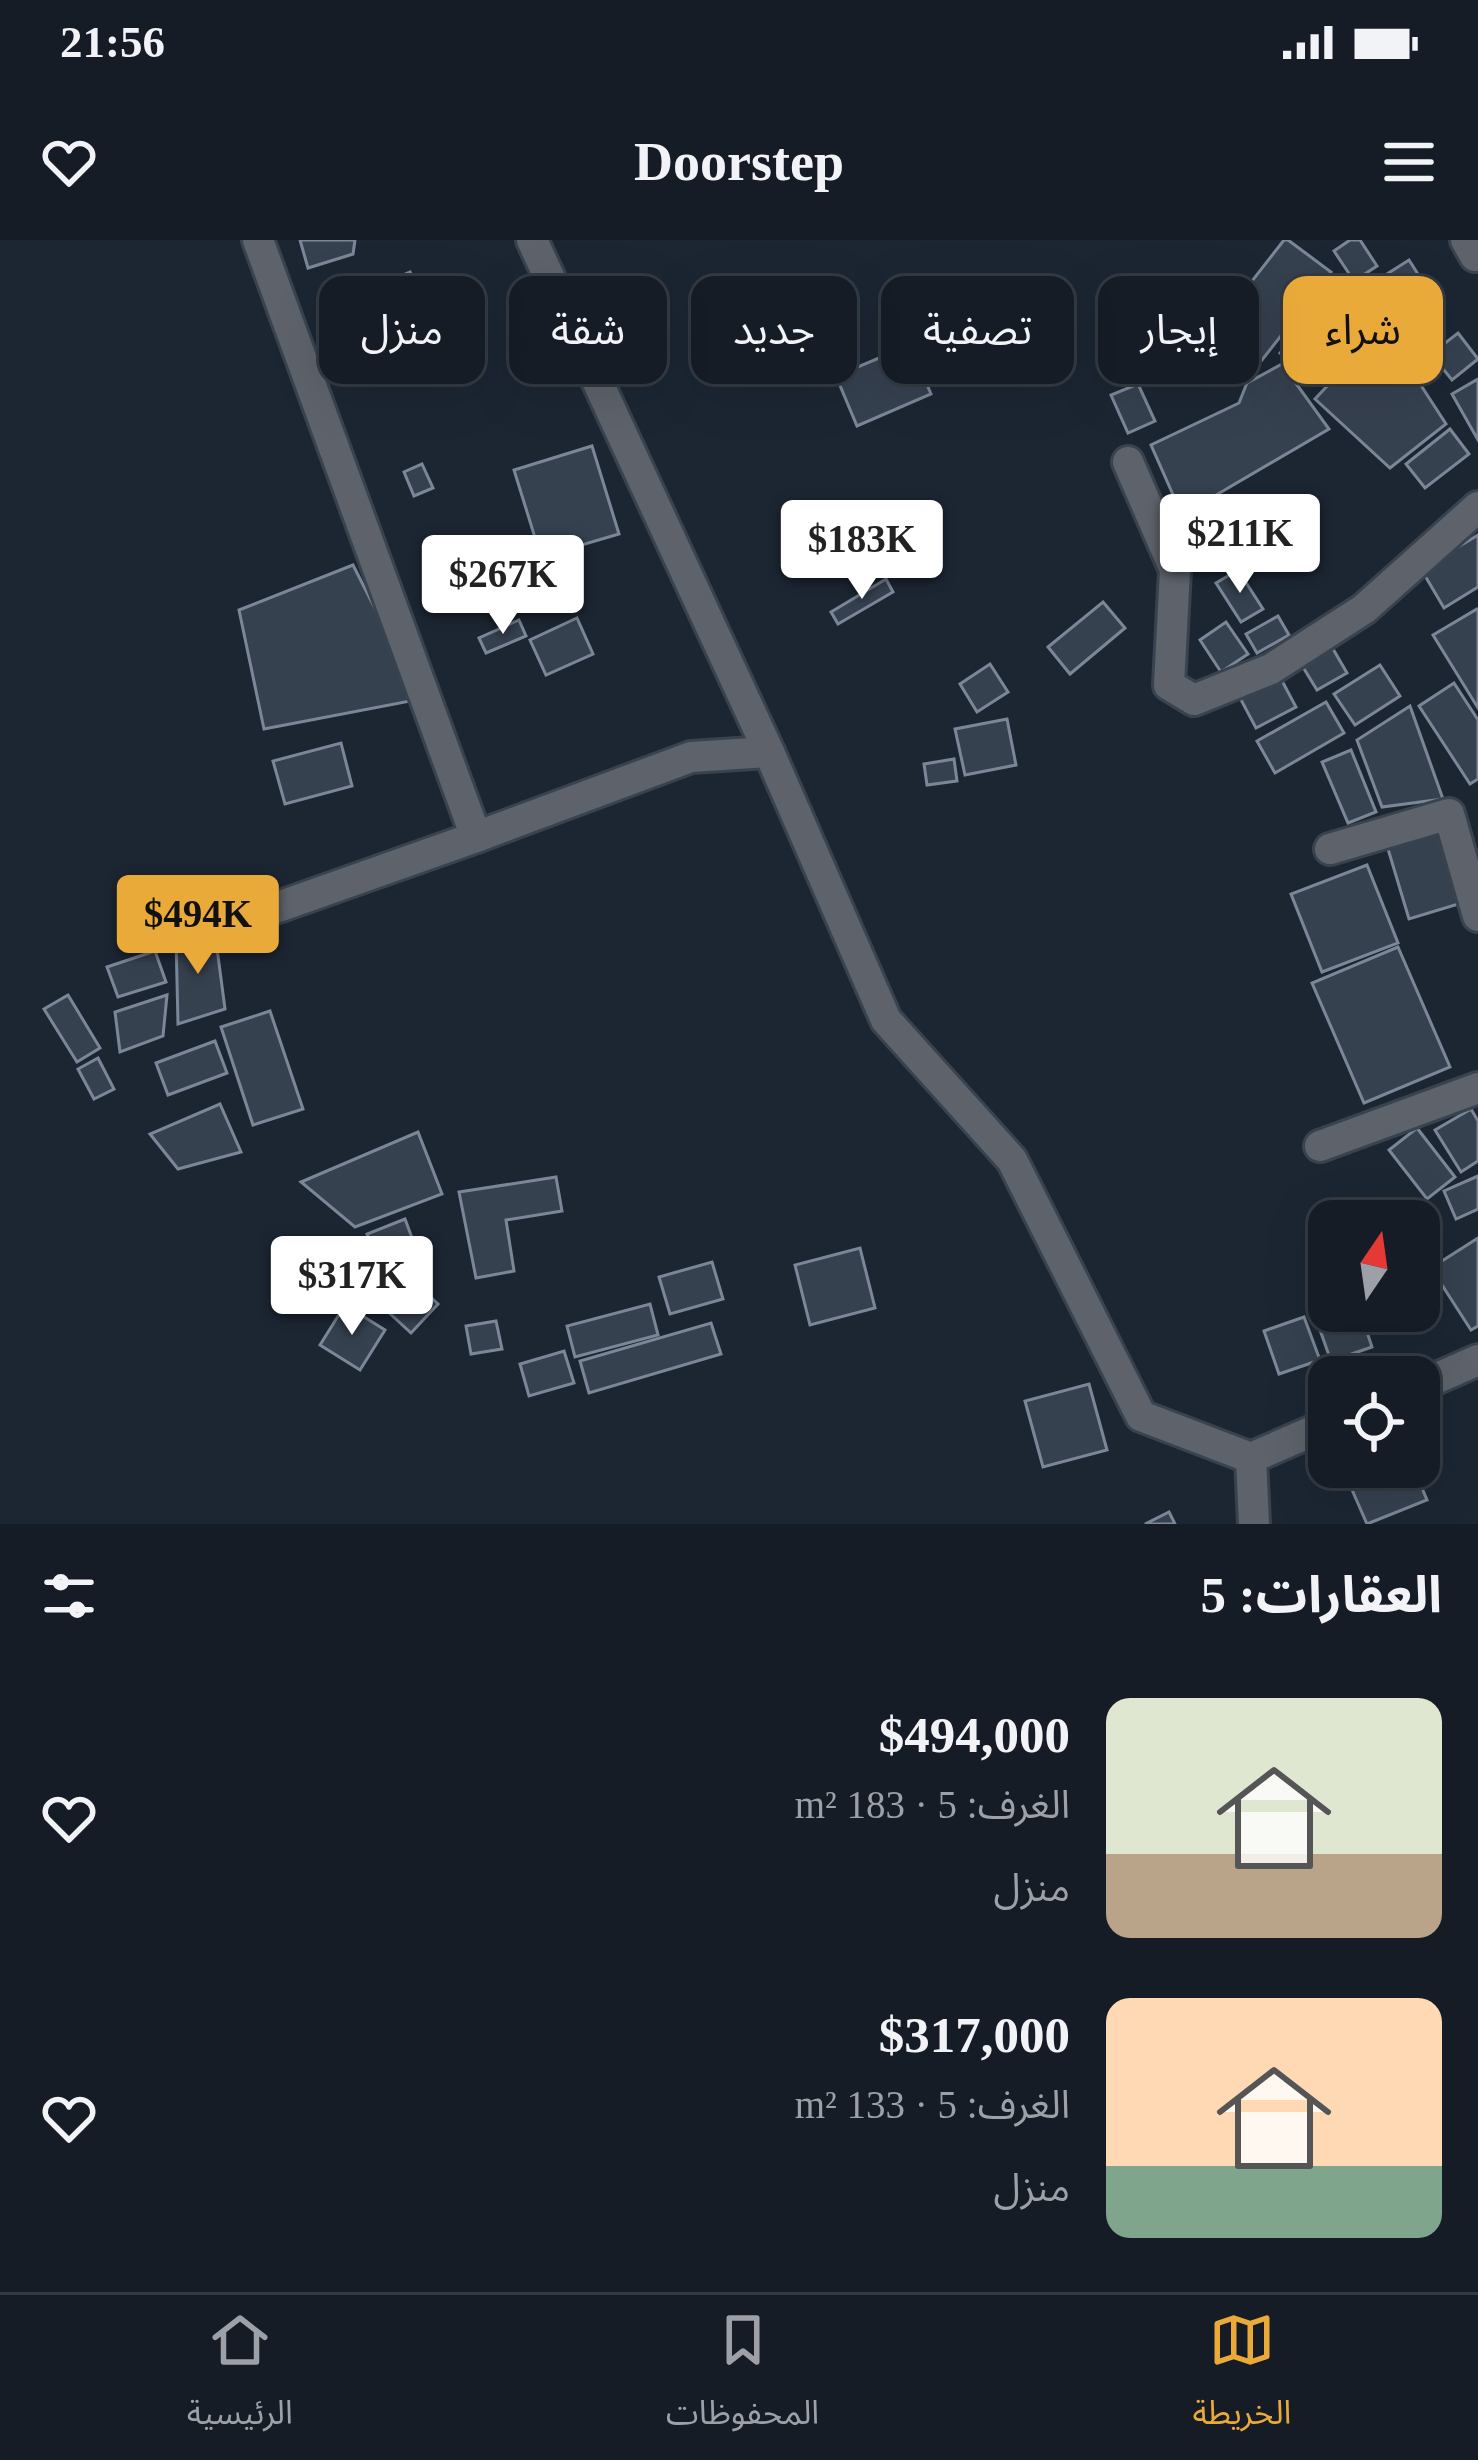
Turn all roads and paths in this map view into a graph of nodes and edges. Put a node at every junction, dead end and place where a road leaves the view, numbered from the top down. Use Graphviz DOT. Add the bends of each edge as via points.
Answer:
graph roads {
  1 [pos="258,240"];
  2 [pos="532,240"];
  3 [pos="1128,462"];
  4 [pos="1478,507"];
  5 [pos="769,752"];
  6 [pos="476,837"];
  7 [pos="1330,849"];
  8 [pos="1478,916"];
  9 [pos="230,924"];
  10 [pos="1478,1088"];
  11 [pos="1320,1147"];
  12 [pos="1478,1360"];
  13 [pos="1440,1377"];
  14 [pos="1308,1433"];
  15 [pos="1251,1458"];
  16 [pos="1254,1524"];
  1 -- 6 [label="street"];
  2 -- 5 [label="street"];
  3 -- 4 [label="street" via="1175,570 1169,685 1194,700 1271,669 1364,609"];
  5 -- 6 [label="street" via="691,757"];
  5 -- 15 [label="street" via="886,1020 1012,1160 1141,1416"];
  6 -- 9 [label="street"];
  7 -- 8 [label="street" via="1449,814"];
  10 -- 11 [label="street"];
  12 -- 13 [label="street"];
  14 -- 15 [label="street"];
  15 -- 16 [label="street"];
}
